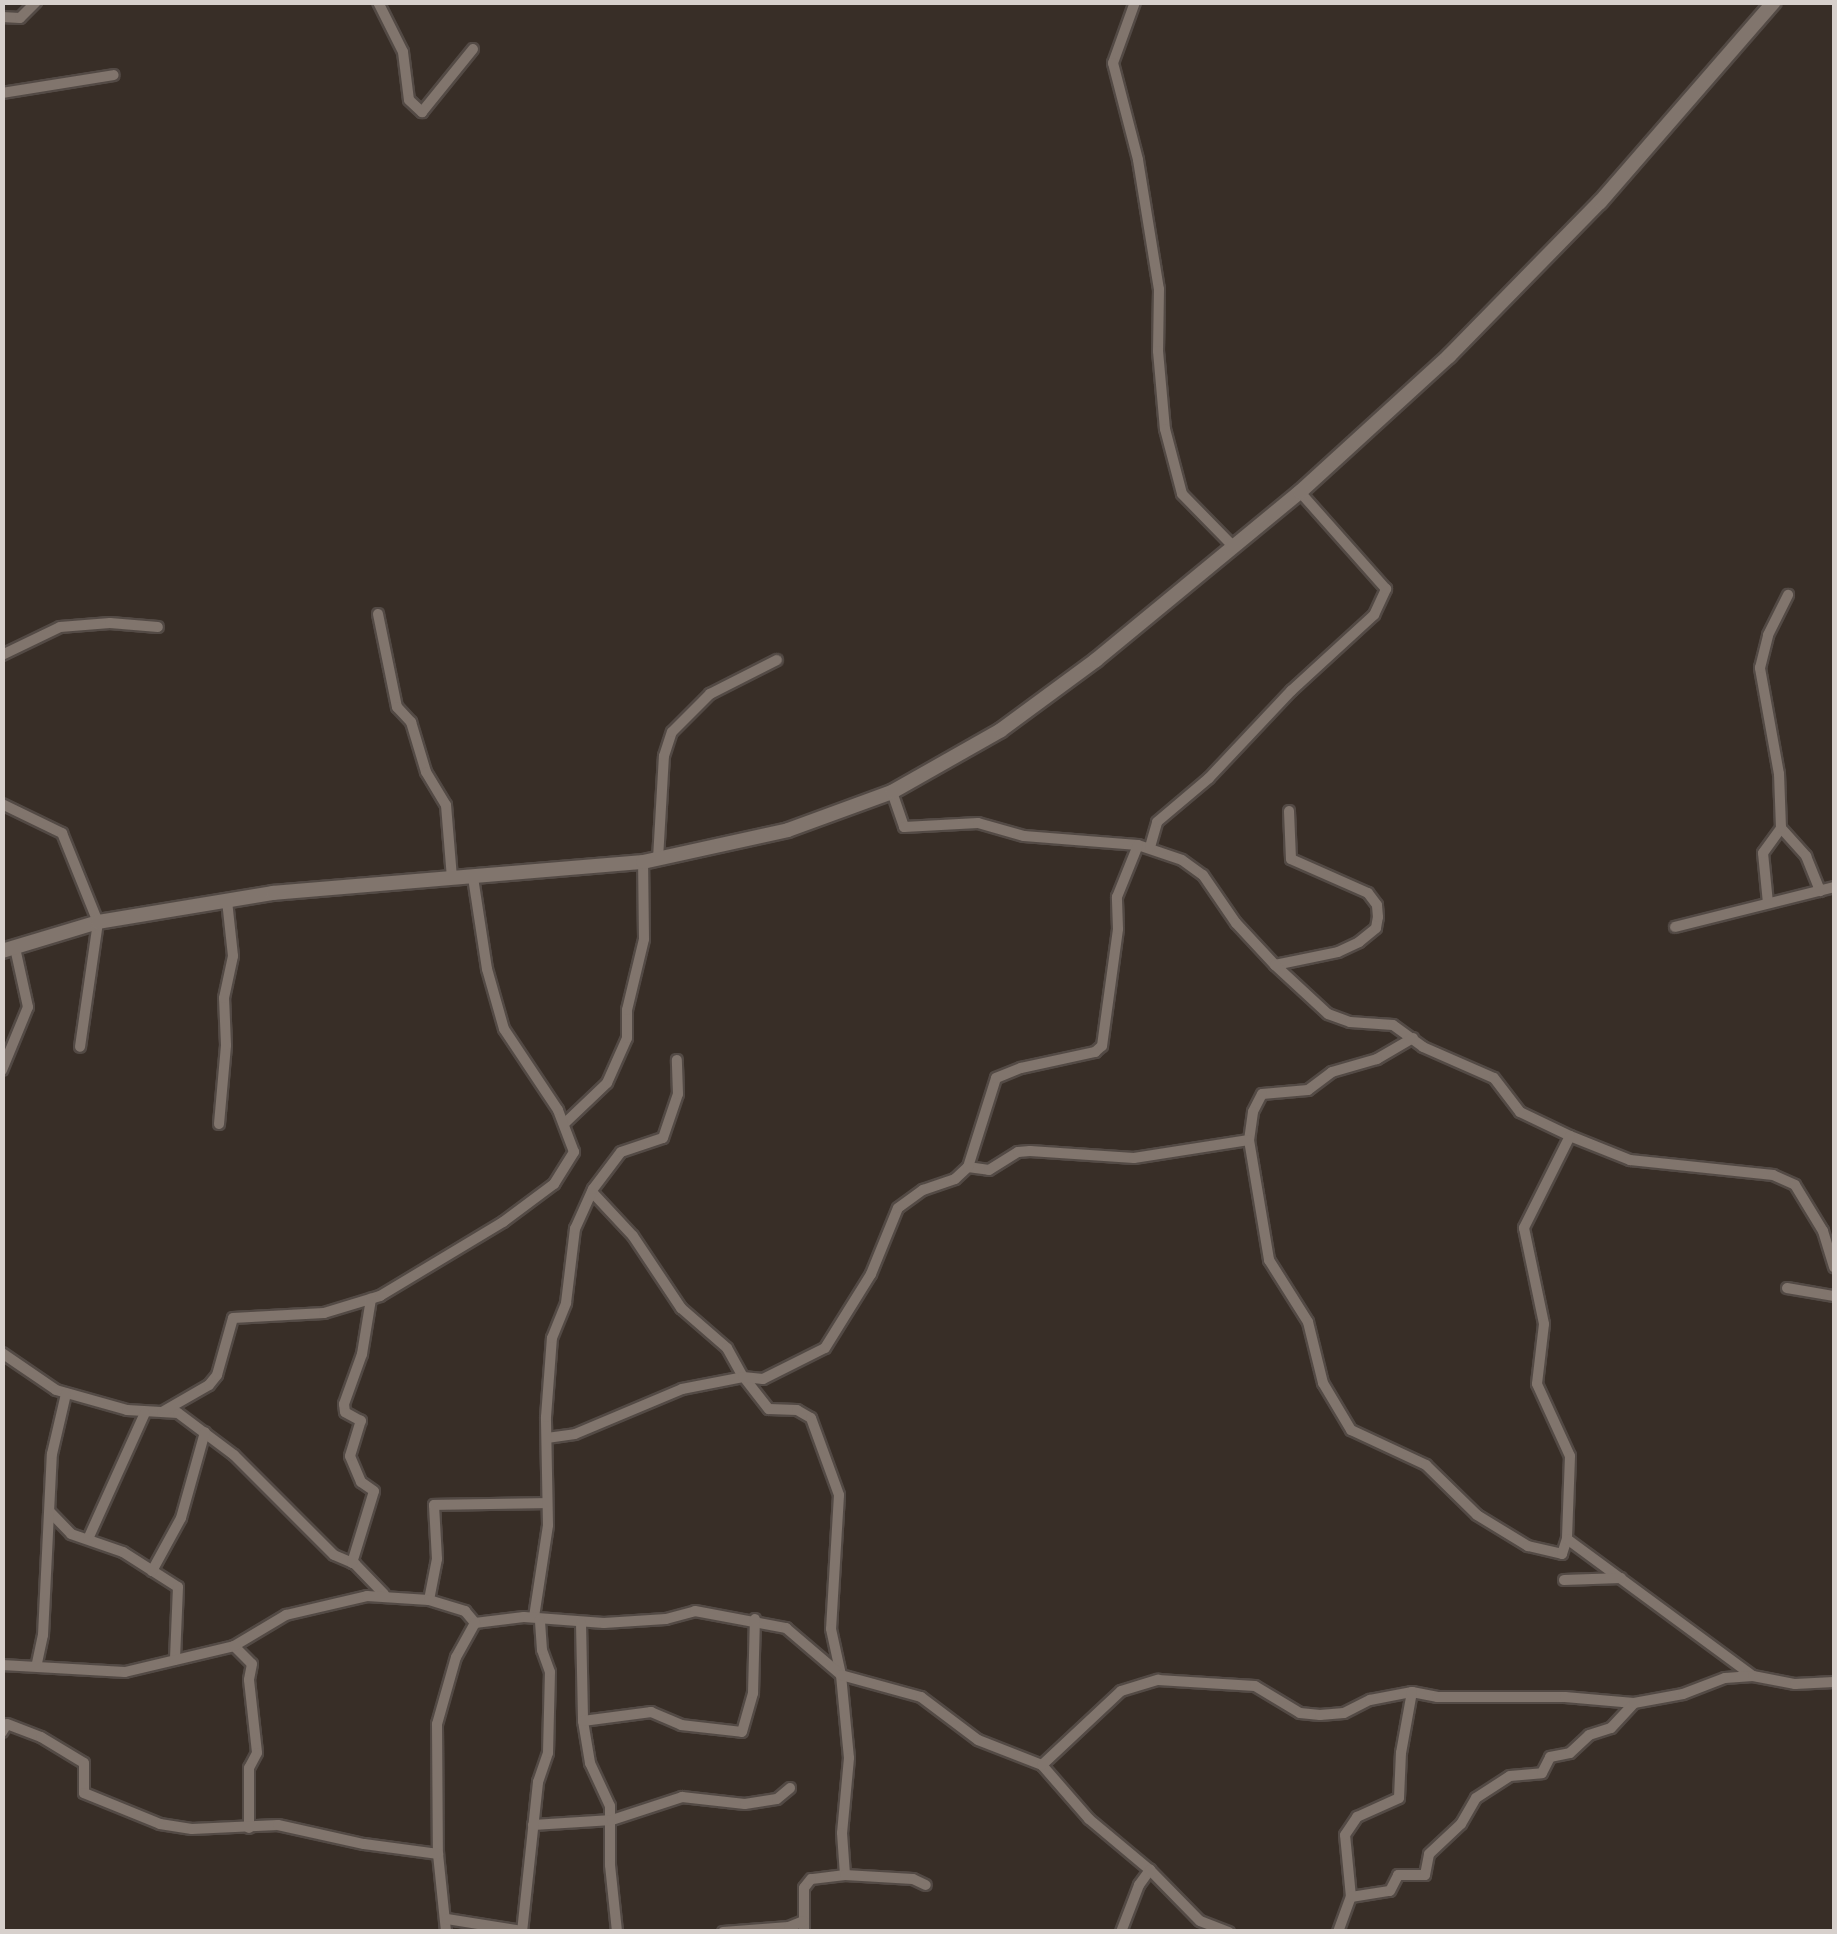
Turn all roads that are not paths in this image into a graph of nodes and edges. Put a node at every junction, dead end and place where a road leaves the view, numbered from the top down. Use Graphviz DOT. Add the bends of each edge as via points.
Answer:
graph roads {
  1 [pos="36,2"];
  2 [pos="378,2"];
  3 [pos="1135,2"];
  4 [pos="1774,2"];
  5 [pos="2,18"];
  6 [pos="473,50"];
  7 [pos="114,75"];
  8 [pos="2,93"];
  9 [pos="1300,492"];
  10 [pos="1232,546"];
  11 [pos="1788,595"];
  12 [pos="378,614"];
  13 [pos="158,627"];
  14 [pos="2,654"];
  15 [pos="777,660"];
  16 [pos="892,792"];
  17 [pos="2,804"];
  18 [pos="1289,811"];
  19 [pos="1780,828"];
  20 [pos="1144,846"];
  21 [pos="650,861"];
  22 [pos="452,878"];
  23 [pos="473,878"];
  24 [pos="1834,887"];
  25 [pos="1820,891"];
  26 [pos="227,901"];
  27 [pos="1768,904"];
  28 [pos="98,922"];
  29 [pos="1675,926"];
  30 [pos="9,949"];
  31 [pos="1275,966"];
  32 [pos="1413,1038"];
  33 [pos="80,1047"];
  34 [pos="676,1060"];
  35 [pos="2,1070"];
  36 [pos="219,1124"];
  37 [pos="565,1124"];
  38 [pos="1570,1136"];
  39 [pos="1248,1140"];
  40 [pos="968,1167"];
  41 [pos="592,1192"];
  42 [pos="1834,1267"];
  43 [pos="1787,1288"];
  44 [pos="1834,1296"];
  45 [pos="372,1298"];
  46 [pos="2,1354"];
  47 [pos="745,1378"];
  48 [pos="66,1394"];
  49 [pos="162,1412"];
  50 [pos="145,1413"];
  51 [pos="205,1432"];
  52 [pos="547,1438"];
  53 [pos="546,1503"];
  54 [pos="50,1512"];
  55 [pos="1567,1539"];
  56 [pos="88,1540"];
  57 [pos="352,1563"];
  58 [pos="152,1571"];
  59 [pos="1621,1578"];
  60 [pos="1564,1580"];
  61 [pos="384,1594"];
  62 [pos="429,1600"];
  63 [pos="537,1618"];
  64 [pos="755,1619"];
  65 [pos="475,1623"];
  66 [pos="581,1623"];
  67 [pos="234,1646"];
  68 [pos="175,1660"];
  69 [pos="2,1664"];
  70 [pos="37,1664"];
  71 [pos="841,1675"];
  72 [pos="1753,1676"];
  73 [pos="1834,1682"];
  74 [pos="1412,1692"];
  75 [pos="1634,1703"];
  76 [pos="583,1722"];
  77 [pos="2,1732"];
  78 [pos="1042,1766"];
  79 [pos="790,1788"];
  80 [pos="612,1820"];
  81 [pos="533,1824"];
  82 [pos="250,1828"];
  83 [pos="438,1854"];
  84 [pos="1150,1870"];
  85 [pos="844,1875"];
  86 [pos="926,1885"];
  87 [pos="1351,1897"];
  88 [pos="447,1925"];
  89 [pos="804,1926"];
  90 [pos="522,1931"];
  91 [pos="617,1932"];
  92 [pos="723,1932"];
  93 [pos="1121,1932"];
  94 [pos="1229,1932"];
  95 [pos="1338,1932"];
  1 -- 5 [label="street" via="20,18"];
  2 -- 6 [label="street" via="403,52 409,100 422,112"];
  3 -- 10 [label="street" via="1113,63 1138,160 1159,289 1165,429 1182,494"];
  4 -- 9 [label="street" via="1586,216 1449,356"];
  7 -- 8 [label="street"];
  9 -- 10 [label="street"];
  9 -- 20 [label="street" via="1386,590 1374,615 1157,822"];
  10 -- 16 [label="street" via="1001,730"];
  11 -- 19 [label="street" via="1760,668 1779,774"];
  12 -- 22 [label="street" via="398,708 411,722 426,772 446,805"];
  13 -- 14 [label="street" via="60,626"];
  15 -- 21 [label="street" via="710,694 672,732"];
  16 -- 20 [label="street" via="904,828 978,823 1024,836"];
  16 -- 21 [label="street" via="788,830"];
  17 -- 28 [label="street" via="62,833"];
  18 -- 31 [label="street" via="1290,859 1368,893 1378,918 1368,935 1338,952"];
  19 -- 25 [label="street" via="1806,856"];
  19 -- 27 [label="street" via="1762,853"];
  20 -- 31 [label="street" via="1202,875"];
  20 -- 40 [label="street" via="1117,897 1102,1046 996,1078"];
  21 -- 23 [label="street"];
  21 -- 37 [label="street" via="627,1038 606,1082"];
  22 -- 23 [label="street"];
  22 -- 26 [label="street"];
  23 -- 37 [label="street" via="504,1029"];
  24 -- 25 [label="street"];
  25 -- 27 [label="street"];
  26 -- 28 [label="street"];
  26 -- 36 [label="street" via="233,956 224,998"];
  27 -- 29 [label="street"];
  28 -- 30 [label="street"];
  28 -- 33 [label="street"];
  30 -- 35 [label="street" via="28,1008"];
  31 -- 32 [label="street" via="1328,1014 1393,1025"];
  32 -- 38 [label="street" via="1494,1078 1520,1112"];
  32 -- 39 [label="street" via="1332,1072 1308,1090 1262,1094"];
  34 -- 41 [label="street" via="678,1094 663,1138 621,1152"];
  37 -- 45 [label="street" via="574,1152 554,1184 503,1222"];
  38 -- 42 [label="street" via="1630,1160 1773,1175 1795,1185 1823,1231"];
  38 -- 55 [label="street" via="1524,1228 1544,1324 1537,1384 1570,1456"];
  39 -- 40 [label="street" via="1134,1158 1030,1150 989,1170"];
  39 -- 55 [label="street" via="1269,1260 1308,1322 1323,1384 1342,1422 1426,1465 1477,1515 1528,1546 1562,1554"];
  40 -- 47 [label="street" via="898,1208 871,1274 825,1348 763,1379"];
  41 -- 47 [label="street" via="633,1236 681,1308 727,1348"];
  41 -- 52 [label="street" via="575,1229 566,1304 552,1338"];
  43 -- 44 [label="street"];
  45 -- 49 [label="street" via="324,1313 234,1318 217,1375"];
  45 -- 57 [label="street" via="344,1404 361,1421 350,1456 361,1482 374,1491"];
  46 -- 48 [label="street"];
  47 -- 52 [label="street" via="682,1389 574,1434"];
  47 -- 71 [label="street" via="770,1409 811,1418 839,1496 831,1630"];
  48 -- 50 [label="street"];
  48 -- 54 [label="street" via="52,1454"];
  49 -- 50 [label="street"];
  49 -- 51 [label="street" via="178,1413"];
  50 -- 56 [label="street"];
  51 -- 57 [label="street" via="334,1555"];
  51 -- 58 [label="street" via="182,1518"];
  52 -- 53 [label="street"];
  53 -- 62 [label="street" via="434,1505 437,1559"];
  53 -- 63 [label="street"];
  54 -- 56 [label="street" via="71,1534"];
  54 -- 70 [label="street"];
  55 -- 59 [label="street"];
  56 -- 58 [label="street"];
  57 -- 61 [label="street"];
  58 -- 68 [label="street" via="178,1587"];
  59 -- 60 [label="street"];
  59 -- 72 [label="street"];
  61 -- 62 [label="street"];
  61 -- 67 [label="street" via="286,1615"];
  62 -- 65 [label="street" via="465,1611"];
  63 -- 65 [label="street"];
  63 -- 66 [label="street"];
  63 -- 81 [label="street" via="550,1672 549,1742"];
  64 -- 66 [label="street" via="695,1610 666,1619"];
  64 -- 71 [label="street" via="786,1628"];
  64 -- 76 [label="street" via="754,1693 742,1732 681,1725 651,1712"];
  65 -- 83 [label="street" via="456,1657 437,1724"];
  66 -- 76 [label="street"];
  67 -- 68 [label="street"];
  67 -- 82 [label="street" via="252,1664 257,1752 249,1768"];
  68 -- 70 [label="street" via="125,1672"];
  69 -- 70 [label="street"];
  71 -- 78 [label="street" via="921,1697 978,1740"];
  71 -- 85 [label="street" via="849,1758"];
  72 -- 73 [label="street"];
  72 -- 75 [label="street"];
  74 -- 75 [label="street"];
  74 -- 78 [label="street" via="1320,1715 1300,1712 1255,1686 1158,1680 1122,1691"];
  74 -- 87 [label="street" via="1399,1798 1357,1817 1345,1835"];
  75 -- 87 [label="street" via="1611,1728 1550,1757 1542,1773 1510,1776 1476,1798 1429,1854 1424,1875 1398,1875 1390,1891"];
  76 -- 80 [label="street"];
  77 -- 82 [label="street" via="7,1724 41,1736 84,1763 84,1794 106,1804 176,1827"];
  78 -- 84 [label="street" via="1088,1819"];
  79 -- 80 [label="street" via="777,1799 745,1804 682,1797"];
  80 -- 81 [label="street"];
  80 -- 91 [label="street"];
  81 -- 90 [label="street"];
  82 -- 83 [label="street" via="278,1825"];
  83 -- 88 [label="street"];
  84 -- 93 [label="street"];
  84 -- 94 [label="street" via="1200,1921"];
  85 -- 86 [label="street"];
  85 -- 89 [label="street" via="811,1879 804,1888"];
  87 -- 95 [label="street"];
  88 -- 90 [label="street"];
  89 -- 92 [label="street"];
}
